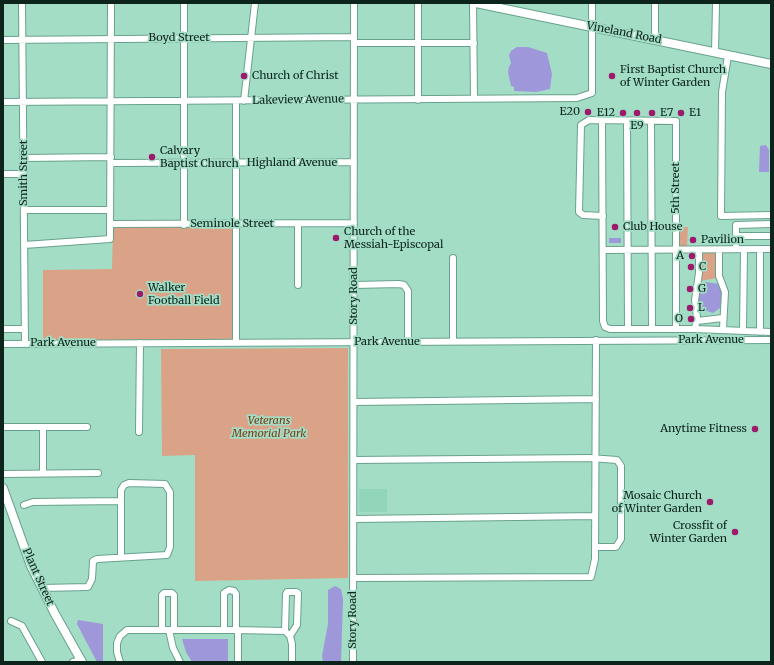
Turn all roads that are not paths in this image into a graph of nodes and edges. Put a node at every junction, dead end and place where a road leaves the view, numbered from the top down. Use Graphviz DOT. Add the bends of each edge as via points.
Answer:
graph roads {
  1 [pos="22,3"];
  2 [pos="111,3"];
  3 [pos="184,3"];
  4 [pos="255,3"];
  5 [pos="354,3"];
  6 [pos="418,3"];
  7 [pos="475,3"];
  8 [pos="592,3"];
  9 [pos="655,3"];
  10 [pos="716,3"];
  11 [pos="592,27"];
  12 [pos="184,38"];
  13 [pos="252,38"];
  14 [pos="112,39"];
  15 [pos="3,40"];
  16 [pos="22,40"];
  17 [pos="354,40"];
  18 [pos="655,40"];
  19 [pos="418,42"];
  20 [pos="474,42"];
  21 [pos="715,53"];
  22 [pos="728,56"];
  23 [pos="771,64"];
  24 [pos="474,98"];
  25 [pos="354,100"];
  26 [pos="418,100"];
  27 [pos="184,101"];
  28 [pos="236,101"];
  29 [pos="244,101"];
  30 [pos="3,102"];
  31 [pos="23,102"];
  32 [pos="111,102"];
  33 [pos="602,120"];
  34 [pos="627,121"];
  35 [pos="651,121"];
  36 [pos="24,158"];
  37 [pos="111,160"];
  38 [pos="354,162"];
  39 [pos="185,163"];
  40 [pos="235,163"];
  41 [pos="3,174"];
  42 [pos="24,174"];
  43 [pos="24,210"];
  44 [pos="110,210"];
  45 [pos="771,215"];
  46 [pos="603,216"];
  47 [pos="354,223"];
  48 [pos="110,224"];
  49 [pos="236,224"];
  50 [pos="298,224"];
  51 [pos="771,224"];
  52 [pos="184,225"];
  53 [pos="736,236"];
  54 [pos="771,236"];
  55 [pos="24,245"];
  56 [pos="736,249"];
  57 [pos="744,249"];
  58 [pos="760,249"];
  59 [pos="771,249"];
  60 [pos="603,250"];
  61 [pos="651,250"];
  62 [pos="676,250"];
  63 [pos="699,250"];
  64 [pos="719,250"];
  65 [pos="627,251"];
  66 [pos="453,258"];
  67 [pos="298,285"];
  68 [pos="354,285"];
  69 [pos="723,318"];
  70 [pos="697,321"];
  71 [pos="3,329"];
  72 [pos="25,329"];
  73 [pos="628,329"];
  74 [pos="652,329"];
  75 [pos="676,329"];
  76 [pos="695,329"];
  77 [pos="723,329"];
  78 [pos="743,330"];
  79 [pos="760,332"];
  80 [pos="771,332"];
  81 [pos="596,340"];
  82 [pos="771,340"];
  83 [pos="453,341"];
  84 [pos="354,342"];
  85 [pos="408,342"];
  86 [pos="140,343"];
  87 [pos="236,343"];
  88 [pos="3,344"];
  89 [pos="25,344"];
  90 [pos="596,399"];
  91 [pos="354,402"];
  92 [pos="87,426"];
  93 [pos="3,427"];
  94 [pos="43,427"];
  95 [pos="139,432"];
  96 [pos="596,458"];
  97 [pos="354,460"];
  98 [pos="43,473"];
  99 [pos="98,473"];
  100 [pos="3,474"];
  101 [pos="3,488"];
  102 [pos="120,501"];
  103 [pos="24,505"];
  104 [pos="595,516"];
  105 [pos="354,519"];
  106 [pos="595,548"];
  107 [pos="121,557"];
  108 [pos="354,578"];
  109 [pos="42,588"];
  110 [pos="11,621"];
  111 [pos="162,630"];
  112 [pos="172,630"];
  113 [pos="224,630"];
  114 [pos="237,630"];
  115 [pos="285,631"];
  116 [pos="290,636"];
  117 [pos="79,661"];
  118 [pos="42,662"];
  119 [pos="120,662"];
  120 [pos="180,662"];
  121 [pos="238,662"];
  122 [pos="292,662"];
  123 [pos="353,662"];
  1 -- 16 [label="street, Smith Street"];
  2 -- 14 [label="street"];
  3 -- 12 [label="street"];
  4 -- 13 [label="street"];
  5 -- 17 [label="street, Story Road"];
  6 -- 19 [label="street"];
  7 -- 11 [label="main road, Vineland Road"];
  7 -- 20 [label="street"];
  8 -- 11 [label="street"];
  9 -- 18 [label="street"];
  10 -- 21 [label="street"];
  11 -- 18 [label="main road, Vineland Road"];
  11 -- 24 [label="street, Lakeview Avenue" via="592,93 577,98"];
  12 -- 13 [label="street, Boyd Street"];
  12 -- 14 [label="street, Boyd Street"];
  12 -- 27 [label="street"];
  13 -- 17 [label="street, Boyd Street"];
  13 -- 29 [label="street"];
  14 -- 16 [label="street, Boyd Street"];
  14 -- 32 [label="street"];
  15 -- 16 [label="street, Boyd Street"];
  16 -- 31 [label="street, Smith Street"];
  17 -- 19 [label="street, Boyd Street"];
  17 -- 25 [label="street, Story Road"];
  18 -- 21 [label="main road, Vineland Road"];
  19 -- 20 [label="street, Boyd Street"];
  19 -- 26 [label="street"];
  20 -- 24 [label="street"];
  21 -- 22 [label="main road, Vineland Road"];
  22 -- 23 [label="main road, Vineland Road"];
  22 -- 45 [label="street" via="722,92 721,216"];
  24 -- 26 [label="street, Lakeview Avenue"];
  25 -- 26 [label="street, Lakeview Avenue"];
  25 -- 29 [label="street, Lakeview Avenue"];
  25 -- 38 [label="street, Story Road"];
  27 -- 28 [label="street, Lakeview Avenue"];
  27 -- 32 [label="street, Lakeview Avenue"];
  27 -- 39 [label="street"];
  28 -- 29 [label="street, Lakeview Avenue"];
  28 -- 40 [label="street"];
  30 -- 31 [label="street, Lakeview Avenue"];
  31 -- 32 [label="street, Lakeview Avenue"];
  31 -- 36 [label="street, Smith Street"];
  32 -- 37 [label="street"];
  33 -- 34 [label="street, 5th Street"];
  33 -- 46 [label="street"];
  33 -- 46 [label="street, 5th Street" via="589,120 581,125 579,212 582,215"];
  34 -- 35 [label="street, 5th Street"];
  34 -- 65 [label="street"];
  35 -- 61 [label="street"];
  35 -- 62 [label="street, 5th Street" via="676,121"];
  36 -- 37 [label="street, Highland Avenue"];
  36 -- 42 [label="street, Smith Street"];
  37 -- 39 [label="street, Highland Avenue"];
  37 -- 44 [label="street"];
  38 -- 40 [label="street, Highland Avenue"];
  38 -- 47 [label="street, Story Road"];
  39 -- 40 [label="street, Highland Avenue"];
  39 -- 52 [label="street"];
  40 -- 49 [label="street"];
  41 -- 42 [label="street"];
  42 -- 43 [label="street, Smith Street"];
  43 -- 44 [label="street"];
  43 -- 55 [label="street, Smith Street"];
  44 -- 48 [label="street"];
  46 -- 60 [label="street"];
  47 -- 50 [label="street, Seminole Street"];
  47 -- 68 [label="street, Story Road"];
  48 -- 52 [label="street, Seminole Street"];
  48 -- 55 [label="street" via="110,239"];
  49 -- 50 [label="street, Seminole Street"];
  49 -- 52 [label="street, Seminole Street"];
  49 -- 87 [label="street"];
  50 -- 67 [label="street"];
  51 -- 53 [label="street" via="736,225"];
  53 -- 54 [label="street"];
  53 -- 56 [label="street"];
  55 -- 72 [label="street, Smith Street"];
  56 -- 57 [label="street"];
  56 -- 64 [label="street"];
  57 -- 58 [label="street"];
  57 -- 78 [label="street"];
  58 -- 59 [label="street"];
  58 -- 79 [label="street"];
  60 -- 65 [label="street"];
  60 -- 73 [label="street" via="604,324 610,329"];
  61 -- 62 [label="street"];
  61 -- 65 [label="street"];
  61 -- 74 [label="street"];
  62 -- 63 [label="street"];
  62 -- 75 [label="street, 5th Street"];
  63 -- 64 [label="street"];
  63 -- 70 [label="street" via="695,300"];
  64 -- 69 [label="street" via="719,276 725,292"];
  65 -- 73 [label="street"];
  66 -- 83 [label="street"];
  68 -- 84 [label="street, Story Road"];
  68 -- 85 [label="street" via="404,285 408,291"];
  69 -- 70 [label="street"];
  69 -- 77 [label="street"];
  70 -- 76 [label="street"];
  71 -- 72 [label="street"];
  72 -- 89 [label="street, Smith Street"];
  73 -- 74 [label="street"];
  74 -- 75 [label="street"];
  75 -- 76 [label="street"];
  76 -- 77 [label="street"];
  77 -- 78 [label="street"];
  78 -- 79 [label="street"];
  79 -- 80 [label="street"];
  81 -- 82 [label="street, Park Avenue"];
  81 -- 83 [label="street, Park Avenue"];
  81 -- 90 [label="street"];
  83 -- 85 [label="street, Park Avenue"];
  84 -- 85 [label="street, Park Avenue"];
  84 -- 87 [label="street, Park Avenue"];
  84 -- 91 [label="street, Story Road"];
  86 -- 87 [label="street, Park Avenue"];
  86 -- 89 [label="street, Park Avenue"];
  86 -- 95 [label="street"];
  88 -- 89 [label="street, Park Avenue"];
  90 -- 91 [label="street"];
  90 -- 96 [label="street"];
  91 -- 97 [label="street, Story Road"];
  92 -- 94 [label="street"];
  93 -- 94 [label="street"];
  94 -- 98 [label="street"];
  96 -- 97 [label="street"];
  96 -- 104 [label="street"];
  96 -- 106 [label="street" via="620,462 620,539 616,546"];
  97 -- 105 [label="street, Story Road"];
  98 -- 99 [label="street"];
  98 -- 100 [label="street"];
  101 -- 109 [label="main road, Plant Street"];
  102 -- 103 [label="street" via="33,502"];
  102 -- 107 [label="street"];
  102 -- 107 [label="street" via="121,490 129,483 165,484 170,492 170,552 162,556"];
  104 -- 105 [label="street"];
  104 -- 106 [label="street"];
  105 -- 108 [label="street, Story Road"];
  106 -- 108 [label="street" via="591,577"];
  107 -- 109 [label="street" via="93,561 92,579 88,587"];
  108 -- 123 [label="street, Story Road"];
  109 -- 117 [label="main road, Plant Street"];
  110 -- 118 [label="street" via="22,626"];
  111 -- 112 [label="street"];
  111 -- 112 [label="street" via="162,595 172,593"];
  111 -- 119 [label="street" via="127,630 117,643"];
  112 -- 113 [label="street"];
  112 -- 120 [label="street" via="173,648"];
  113 -- 114 [label="street"];
  113 -- 114 [label="street" via="224,594 230,590 236,594"];
  114 -- 115 [label="street"];
  114 -- 121 [label="street"];
  115 -- 116 [label="street"];
  115 -- 116 [label="street" via="286,594 296,592 297,625"];
  116 -- 122 [label="street"];
}
